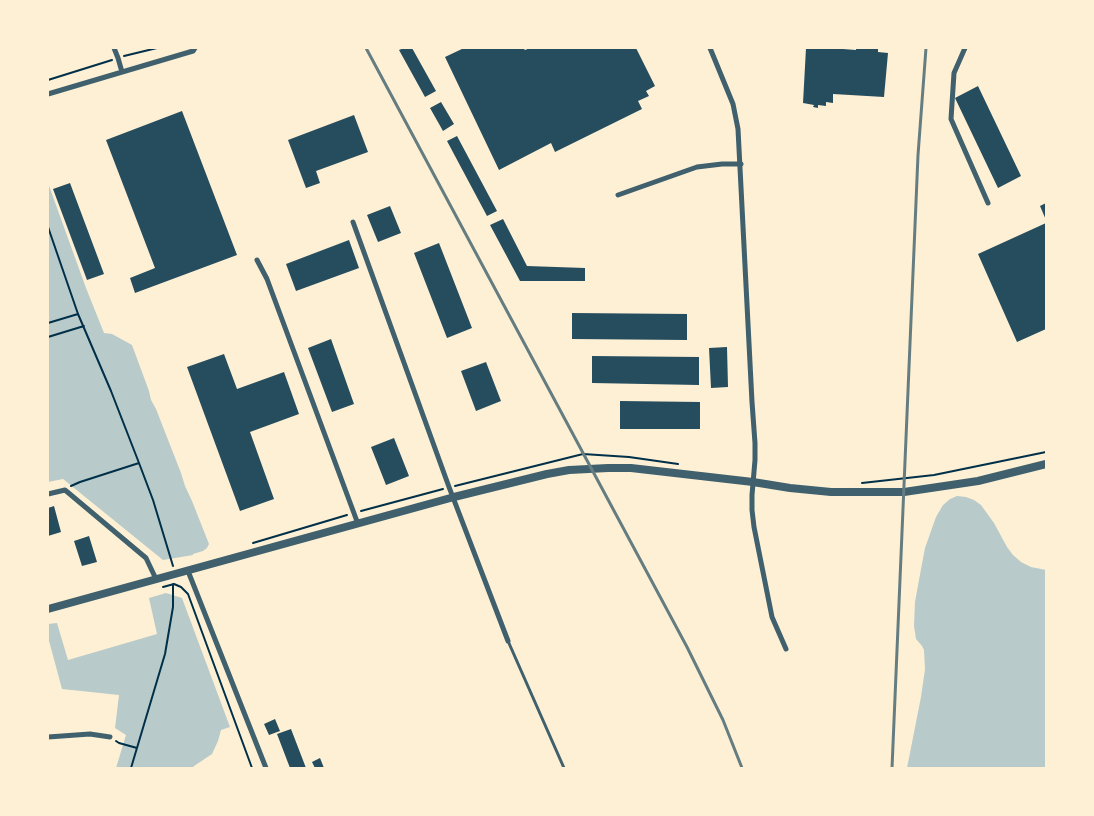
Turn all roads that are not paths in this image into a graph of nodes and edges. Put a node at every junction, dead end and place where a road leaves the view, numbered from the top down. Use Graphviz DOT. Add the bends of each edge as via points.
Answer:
graph roads {
  1 [pos="114,48"];
  2 [pos="710,48"];
  3 [pos="965,48"];
  4 [pos="194,49"];
  5 [pos="122,72"];
  6 [pos="48,94"];
  7 [pos="741,164"];
  8 [pos="618,195"];
  9 [pos="988,203"];
  10 [pos="353,222"];
  11 [pos="257,260"];
  12 [pos="1046,464"];
  13 [pos="753,482"];
  14 [pos="48,494"];
  15 [pos="454,497"];
  16 [pos="358,524"];
  17 [pos="188,571"];
  18 [pos="156,579"];
  19 [pos="48,609"];
  20 [pos="508,641"];
  21 [pos="786,649"];
  22 [pos="48,737"];
  23 [pos="110,737"];
  24 [pos="266,768"];
  25 [pos="564,768"];
  1 -- 5 [label="street"];
  2 -- 7 [label="street" via="732,104"];
  3 -- 9 [label="street" via="954,73 952,119"];
  4 -- 5 [label="street"];
  5 -- 6 [label="street"];
  7 -- 8 [label="street" via="697,168"];
  7 -- 13 [label="street" via="755,443"];
  10 -- 15 [label="street"];
  11 -- 16 [label="street" via="267,279"];
  12 -- 13 [label="street" via="978,481 904,492 831,492"];
  13 -- 15 [label="street" via="608,468 547,474"];
  13 -- 21 [label="street" via="754,527 772,617"];
  14 -- 18 [label="street" via="65,490 146,558"];
  15 -- 16 [label="street"];
  15 -- 20 [label="street"];
  16 -- 17 [label="street"];
  17 -- 18 [label="street"];
  17 -- 24 [label="street"];
  18 -- 19 [label="street"];
  20 -- 25 [label="lane"];
  22 -- 23 [label="street" via="90,734"];
}
